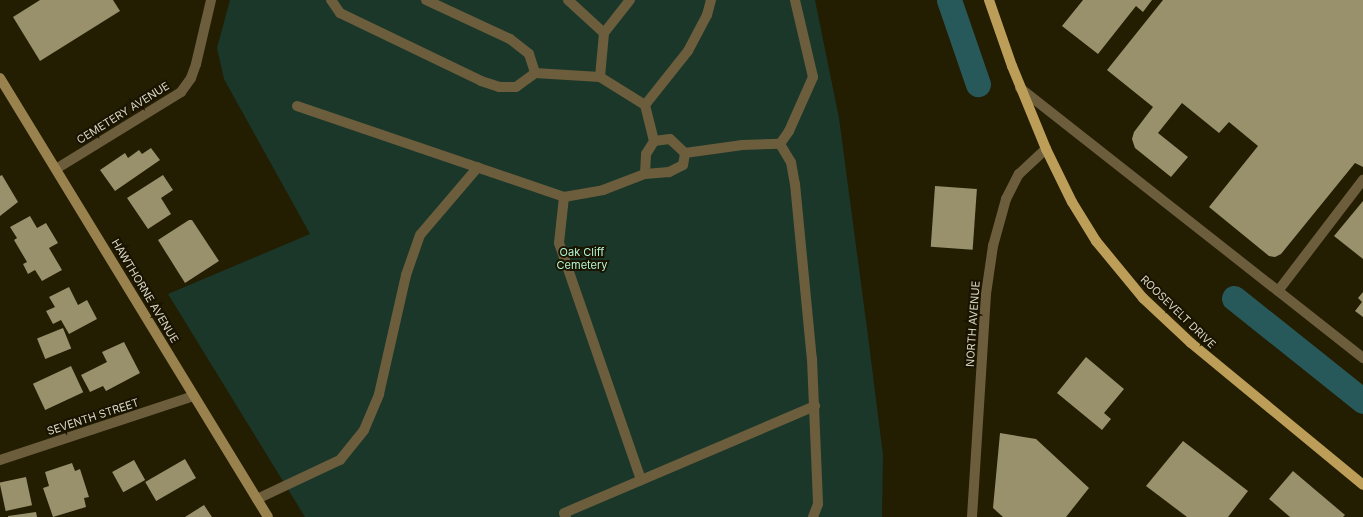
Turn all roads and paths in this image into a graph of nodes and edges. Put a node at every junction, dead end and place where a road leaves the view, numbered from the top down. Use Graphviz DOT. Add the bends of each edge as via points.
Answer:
graph roads {
  1 [pos="211,0"];
  2 [pos="331,0"];
  3 [pos="426,0"];
  4 [pos="568,0"];
  5 [pos="630,0"];
  6 [pos="711,0"];
  7 [pos="795,0"];
  8 [pos="989,0"];
  9 [pos="604,33"];
  10 [pos="535,73"];
  11 [pos="600,77"];
  12 [pos="0,78"];
  13 [pos="1020,88"];
  14 [pos="645,105"];
  15 [pos="297,106"];
  16 [pos="654,141"];
  17 [pos="780,144"];
  18 [pos="1046,149"];
  19 [pos="685,153"];
  20 [pos="478,167"];
  21 [pos="56,169"];
  22 [pos="646,174"];
  23 [pos="1363,180"];
  24 [pos="564,197"];
  25 [pos="1278,291"];
  26 [pos="1363,358"];
  27 [pos="194,396"];
  28 [pos="814,406"];
  29 [pos="0,460"];
  30 [pos="641,480"];
  31 [pos="1363,485"];
  32 [pos="257,499"];
  33 [pos="268,517"];
  34 [pos="566,517"];
  35 [pos="813,517"];
  36 [pos="972,517"];
  1 -- 21 [label="street, CEMETERY AVENUE" via="196,64 191,78 181,92"];
  2 -- 10 [label="street" via="340,13 481,81 499,87 516,87"];
  3 -- 10 [label="street" via="510,39 529,54"];
  4 -- 9 [label="street"];
  5 -- 9 [label="street"];
  6 -- 14 [label="street" via="707,15 688,51"];
  7 -- 17 [label="street" via="813,77 789,131"];
  8 -- 13 [label="main road, ROOSEVELT DRIVE"];
  9 -- 11 [label="street"];
  10 -- 11 [label="street"];
  11 -- 14 [label="street"];
  12 -- 21 [label="street, HAWTHORNE AVENUE"];
  13 -- 18 [label="main road, ROOSEVELT DRIVE"];
  13 -- 25 [label="street"];
  14 -- 16 [label="street"];
  15 -- 20 [label="street"];
  16 -- 19 [label="street" via="670,139"];
  16 -- 22 [label="street" via="646,154"];
  17 -- 19 [label="street" via="742,145"];
  17 -- 28 [label="street" via="791,162 795,184"];
  18 -- 31 [label="main road, ROOSEVELT DRIVE" via="1072,202 1096,241 1143,298 1191,343"];
  18 -- 36 [label="street, NORTH AVENUE" via="1019,174 1006,199 993,246 986,294"];
  19 -- 22 [label="street" via="683,166 669,172"];
  20 -- 24 [label="street"];
  20 -- 32 [label="street" via="420,235 406,275 379,394 364,430 340,460"];
  21 -- 27 [label="street, HAWTHORNE AVENUE"];
  22 -- 24 [label="street" via="603,190"];
  23 -- 25 [label="street"];
  24 -- 30 [label="street" via="559,243"];
  25 -- 26 [label="street"];
  27 -- 29 [label="street, SEVENTH STREET"];
  27 -- 32 [label="street, HAWTHORNE AVENUE"];
  28 -- 30 [label="street"];
  28 -- 35 [label="street" via="818,504"];
  30 -- 34 [label="street" via="564,513"];
  32 -- 33 [label="street, HAWTHORNE AVENUE"];
}
